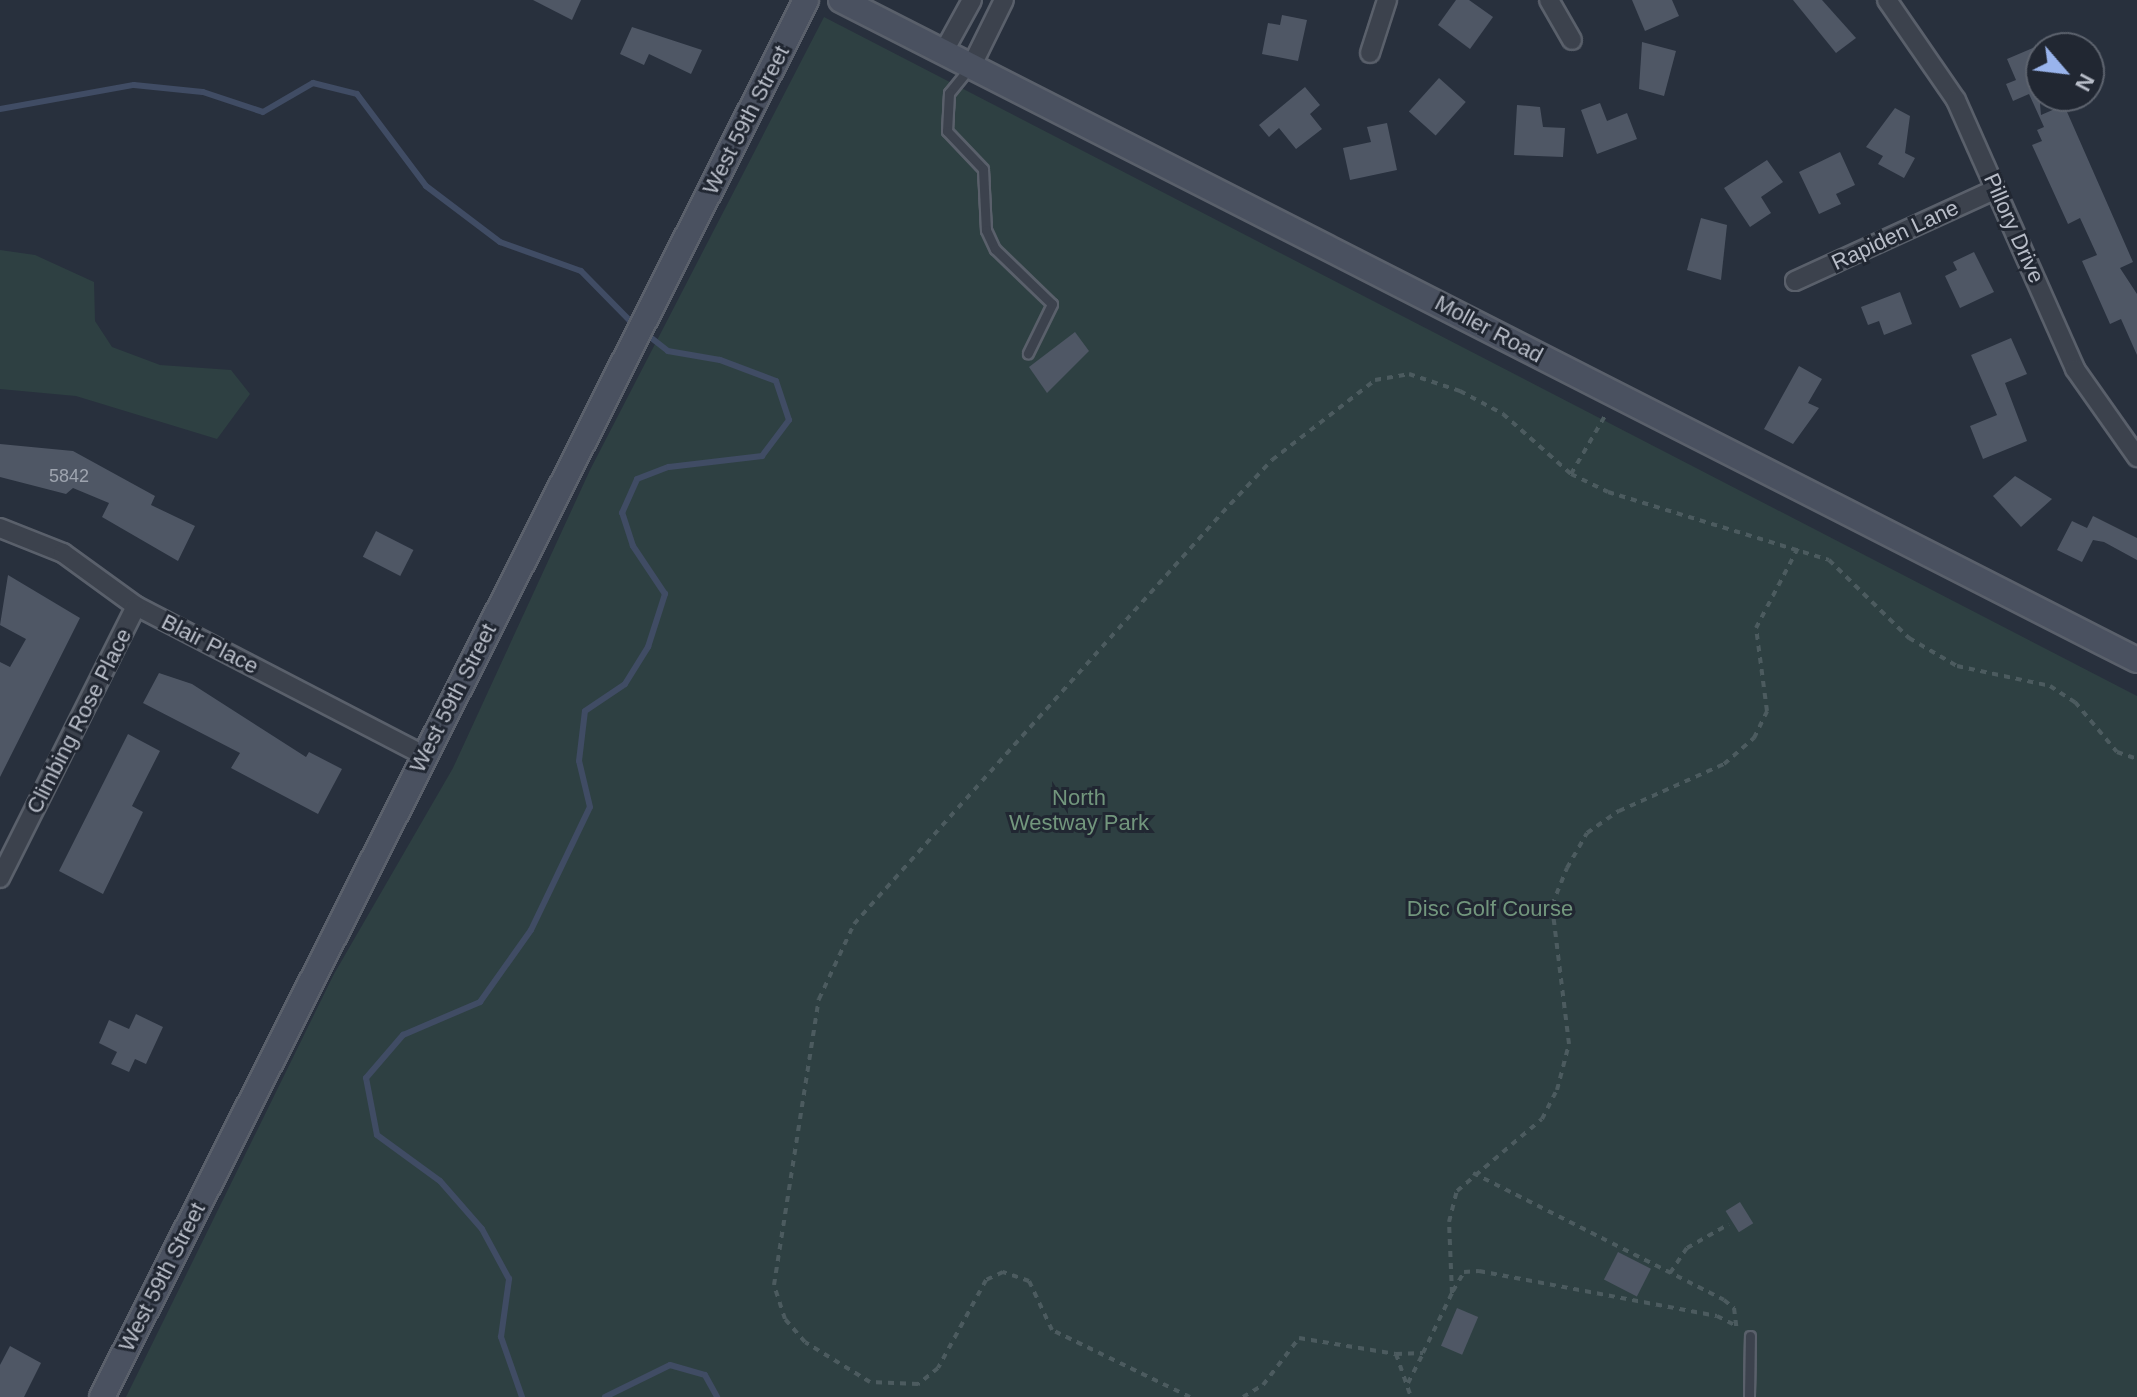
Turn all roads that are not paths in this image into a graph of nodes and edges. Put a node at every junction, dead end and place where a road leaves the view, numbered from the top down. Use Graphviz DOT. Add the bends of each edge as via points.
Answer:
graph roads {
  1 [pos="806,0"];
  2 [pos="841,0"];
  3 [pos="972,0"];
  4 [pos="1004,0"];
  5 [pos="1387,0"];
  6 [pos="1549,0"];
  7 [pos="1887,0"];
  8 [pos="1572,40"];
  9 [pos="944,51"];
  10 [pos="1370,53"];
  11 [pos="972,65"];
  12 [pos="1996,189"];
  13 [pos="1795,281"];
  14 [pos="1028,353"];
  15 [pos="2137,457"];
  16 [pos="0,528"];
  17 [pos="136,606"];
  18 [pos="2137,660"];
  19 [pos="424,755"];
  20 [pos="0,878"];
  21 [pos="1750,1336"];
  22 [pos="102,1397"];
  23 [pos="1749,1397"];
  1 -- 19 [label="street, West 59th Street"];
  2 -- 9 [label="street, Moller Road"];
  3 -- 9 [label="street"];
  4 -- 11 [label="street"];
  5 -- 10 [label="street"];
  6 -- 8 [label="street"];
  7 -- 12 [label="street, Pillory Drive" via="1956,100"];
  9 -- 11 [label="street, Moller Road"];
  11 -- 14 [label="lane" via="949,93 947,131 983,169 986,230 995,249 1052,304"];
  11 -- 18 [label="street, Moller Road"];
  12 -- 13 [label="street, Rapiden Lane"];
  12 -- 15 [label="street, Pillory Drive" via="2084,385"];
  16 -- 17 [label="street, Blair Place" via="63,553"];
  17 -- 19 [label="street, Blair Place"];
  17 -- 20 [label="street, Climbing Rose Place"];
  19 -- 22 [label="street, West 59th Street"];
  21 -- 23 [label="lane"];
}
